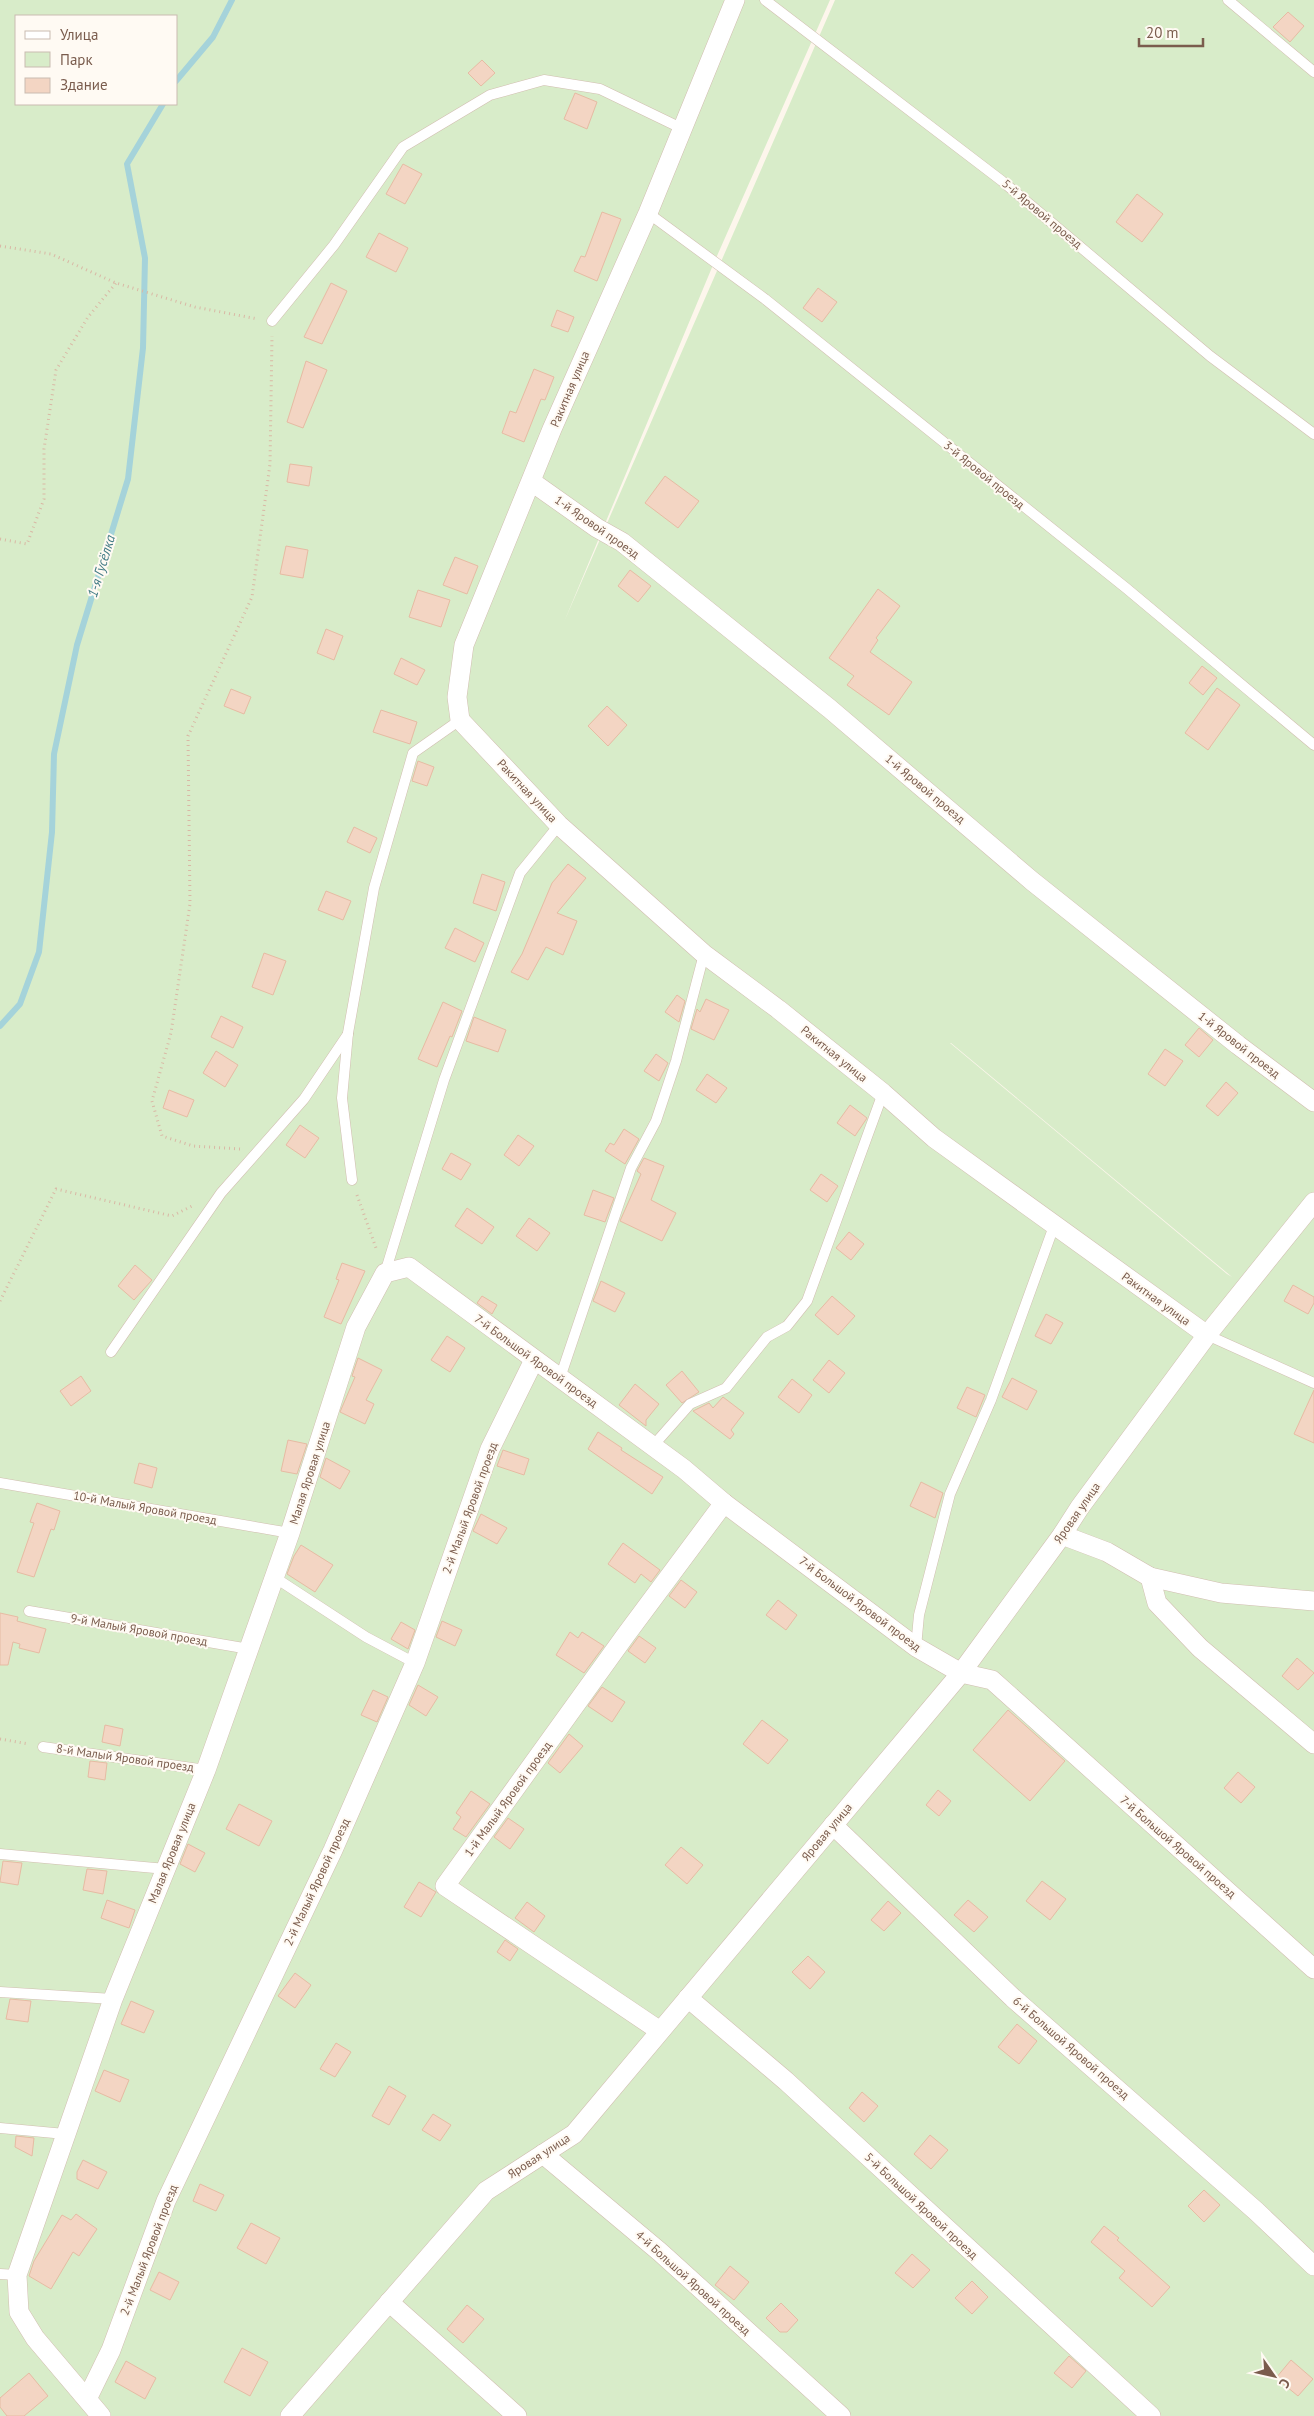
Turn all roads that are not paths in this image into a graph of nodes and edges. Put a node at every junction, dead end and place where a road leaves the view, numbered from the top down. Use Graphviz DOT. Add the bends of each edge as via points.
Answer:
graph roads {
  1 [pos="735,0"];
  2 [pos="764,0"];
  3 [pos="1228,0"];
  4 [pos="1314,72"];
  5 [pos="681,128"];
  6 [pos="648,213"];
  7 [pos="272,322"];
  8 [pos="1314,434"];
  9 [pos="532,482"];
  10 [pos="460,720"];
  11 [pos="1314,745"];
  12 [pos="559,825"];
  13 [pos="704,954"];
  14 [pos="348,1033"];
  15 [pos="883,1093"];
  16 [pos="1314,1102"];
  17 [pos="352,1180"];
  18 [pos="1314,1202"];
  19 [pos="1054,1226"];
  20 [pos="385,1273"];
  21 [pos="1207,1335"];
  22 [pos="111,1352"];
  23 [pos="534,1360"];
  24 [pos="560,1378"];
  25 [pos="1314,1383"];
  26 [pos="652,1447"];
  27 [pos="0,1483"];
  28 [pos="724,1503"];
  29 [pos="290,1533"];
  30 [pos="1062,1536"];
  31 [pos="274,1577"];
  32 [pos="1150,1577"];
  33 [pos="1314,1601"];
  34 [pos="29,1612"];
  35 [pos="916,1647"];
  36 [pos="249,1649"];
  37 [pos="414,1662"];
  38 [pos="961,1673"];
  39 [pos="1314,1744"];
  40 [pos="43,1747"];
  41 [pos="206,1770"];
  42 [pos="833,1825"];
  43 [pos="0,1854"];
  44 [pos="166,1869"];
  45 [pos="1314,1969"];
  46 [pos="0,1992"];
  47 [pos="688,1998"];
  48 [pos="113,1999"];
  49 [pos="660,2031"];
  50 [pos="0,2128"];
  51 [pos="65,2134"];
  52 [pos="543,2154"];
  53 [pos="1314,2266"];
  54 [pos="9,2274"];
  55 [pos="389,2302"];
  56 [pos="87,2399"];
  57 [pos="101,2416"];
  58 [pos="290,2416"];
  59 [pos="517,2416"];
  60 [pos="841,2416"];
  61 [pos="1152,2416"];
  1 -- 5 [label="street, Ракитная улица"];
  2 -- 8 [label="lane, 5-й Яровой проезд" via="1002,181 1210,356"];
  3 -- 4 [label="lane"];
  5 -- 6 [label="street, Ракитная улица"];
  5 -- 7 [label="lane" via="600,89 544,80 490,95 404,147 334,245"];
  6 -- 9 [label="street, Ракитная улица"];
  6 -- 11 [label="lane, 3-й Яровой проезд" via="765,298 1126,588"];
  9 -- 10 [label="street, Ракитная улица" via="464,646 457,697"];
  9 -- 16 [label="street, 1-й Яровой проезд" via="622,542 830,709 1032,881"];
  10 -- 12 [label="street, Ракитная улица"];
  10 -- 14 [label="lane" via="413,753 374,888"];
  12 -- 13 [label="street, Ракитная улица"];
  12 -- 20 [label="lane" via="520,873 444,1080"];
  13 -- 15 [label="street, Ракитная улица"];
  13 -- 24 [label="lane" via="662,1104 631,1168"];
  14 -- 17 [label="lane" via="342,1098"];
  14 -- 22 [label="lane" via="304,1099 221,1193"];
  15 -- 19 [label="street, Ракитная улица" via="934,1138"];
  15 -- 26 [label="lane" via="807,1301 787,1326 767,1337 726,1388 690,1404"];
  18 -- 21 [label="street, Яровая улица"];
  19 -- 21 [label="street, Ракитная улица"];
  19 -- 35 [label="lane" via="991,1400 950,1494 919,1615"];
  20 -- 23 [label="street, 7-й Большой Яровой проезд" via="409,1267"];
  20 -- 29 [label="street, Малая Яровая улица" via="356,1327"];
  21 -- 25 [label="lane"];
  21 -- 30 [label="street, Яровая улица"];
  23 -- 24 [label="street, 7-й Большой Яровой проезд"];
  23 -- 37 [label="street, 2-й Малый Яровой проезд" via="490,1449"];
  24 -- 26 [label="street, 7-й Большой Яровой проезд"];
  26 -- 28 [label="street, 7-й Большой Яровой проезд"];
  27 -- 29 [label="lane, 10-й Малый Яровой проезд"];
  28 -- 35 [label="street, 7-й Большой Яровой проезд"];
  28 -- 49 [label="street, 1-й Малый Яровой проезд" via="446,1886"];
  29 -- 31 [label="street, Малая Яровая улица"];
  30 -- 32 [label="street" via="1108,1552"];
  30 -- 38 [label="street, Яровая улица"];
  31 -- 36 [label="street, Малая Яровая улица"];
  31 -- 37 [label="lane" via="366,1637"];
  32 -- 33 [label="street" via="1221,1593"];
  32 -- 39 [label="street" via="1156,1603 1200,1648"];
  34 -- 36 [label="lane, 9-й Малый Яровой проезд"];
  35 -- 38 [label="street, 7-й Большой Яровой проезд"];
  36 -- 41 [label="street, Малая Яровая улица"];
  37 -- 56 [label="street, 2-й Малый Яровой проезд" via="333,1850 166,2201 111,2350"];
  38 -- 42 [label="street, Яровая улица"];
  38 -- 45 [label="street, 7-й Большой Яровой проезд" via="992,1680"];
  40 -- 41 [label="lane, 8-й Малый Яровой проезд"];
  41 -- 44 [label="street, Малая Яровая улица"];
  42 -- 47 [label="street, Яровая улица"];
  42 -- 53 [label="street, 6-й Большой Яровой проезд" via="1013,1998 1256,2210"];
  43 -- 44 [label="lane"];
  44 -- 48 [label="street, Малая Яровая улица"];
  46 -- 48 [label="lane"];
  47 -- 49 [label="street, Яровая улица"];
  47 -- 61 [label="street, 5-й Большой Яровой проезд" via="786,2081"];
  48 -- 51 [label="street, Малая Яровая улица"];
  49 -- 52 [label="street, Яровая улица" via="574,2134"];
  50 -- 51 [label="lane"];
  51 -- 54 [label="street, Малая Яровая улица"];
  52 -- 55 [label="street, Яровая улица" via="486,2191"];
  52 -- 60 [label="street, 4-й Большой Яровой проезд" via="660,2252"];
  54 -- 56 [label="street, Малая Яровая улица" via="19,2312 35,2338"];
  55 -- 58 [label="street, Яровая улица"];
  55 -- 59 [label="street"];
  56 -- 57 [label="street, Малая Яровая улица"];
}
